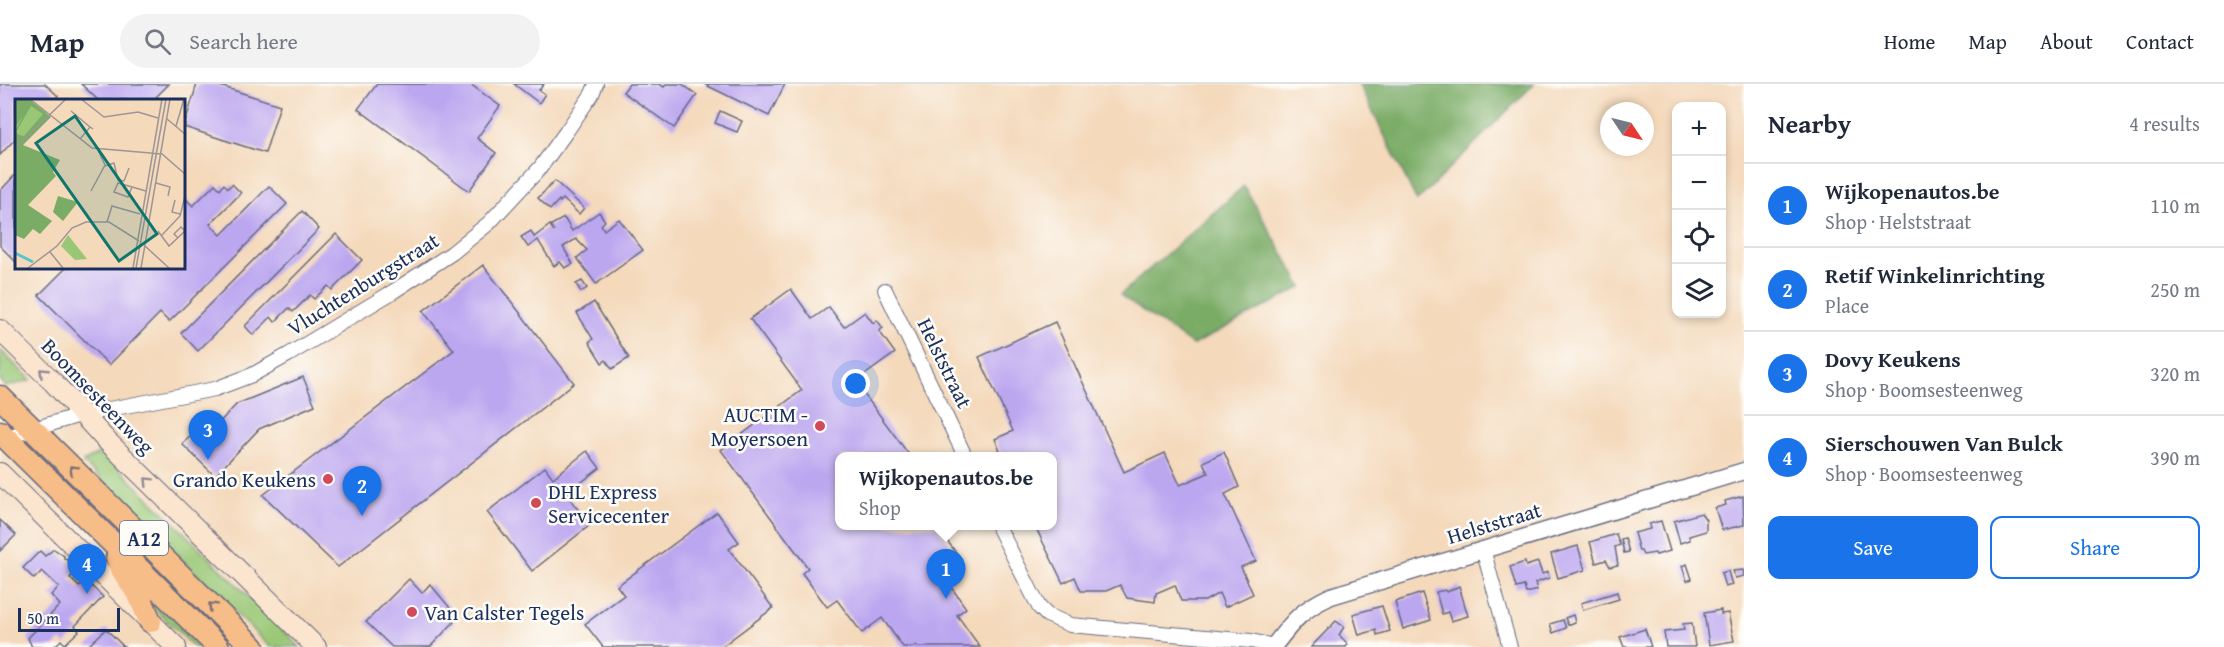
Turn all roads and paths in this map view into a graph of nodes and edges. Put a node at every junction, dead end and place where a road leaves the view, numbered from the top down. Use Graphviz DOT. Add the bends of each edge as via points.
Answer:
graph roads {
  1 [pos="597,84"];
  2 [pos="885,290"];
  3 [pos="0,330"];
  4 [pos="0,397"];
  5 [pos="83,414"];
  6 [pos="33,430"];
  7 [pos="2,436"];
  8 [pos="963,452"];
  9 [pos="1744,471"];
  10 [pos="0,473"];
  11 [pos="1000,530"];
  12 [pos="112,542"];
  13 [pos="1483,549"];
  14 [pos="150,621"];
  15 [pos="176,647"];
  16 [pos="218,647"];
  17 [pos="253,647"];
  18 [pos="316,647"];
  19 [pos="1273,647"];
  20 [pos="1510,647"];
  1 -- 5 [label="street, Vluchtenburgstraat" via="540,168 496,216 452,253 394,291 252,375 215,389"];
  2 -- 8 [label="street, Helststraat"];
  5 -- 3 [label="main road, Boomsesteenweg, one-way"];
  4 -- 6 [label="highway, A12"];
  5 -- 6 [label="street, Vluchtenburgstraat"];
  18 -- 5 [label="main road, Boomsesteenweg, one-way"];
  6 -- 7 [label="street, Vluchtenburgstraat"];
  17 -- 6 [label="highway, A12, one-way"];
  7 -- 12 [label="highway, A12"];
  9 -- 13 [label="street, Helststraat"];
  10 -- 14 [label="main road"];
  11 -- 19 [label="street, Helststraat" via="1039,607 1070,625 1251,641"];
  12 -- 14 [label="highway" via="121,568"];
  12 -- 16 [label="highway, A12"];
  13 -- 19 [label="street, Helststraat" via="1310,606"];
  13 -- 20 [label="street"];
  14 -- 15 [label="main road"];
}
